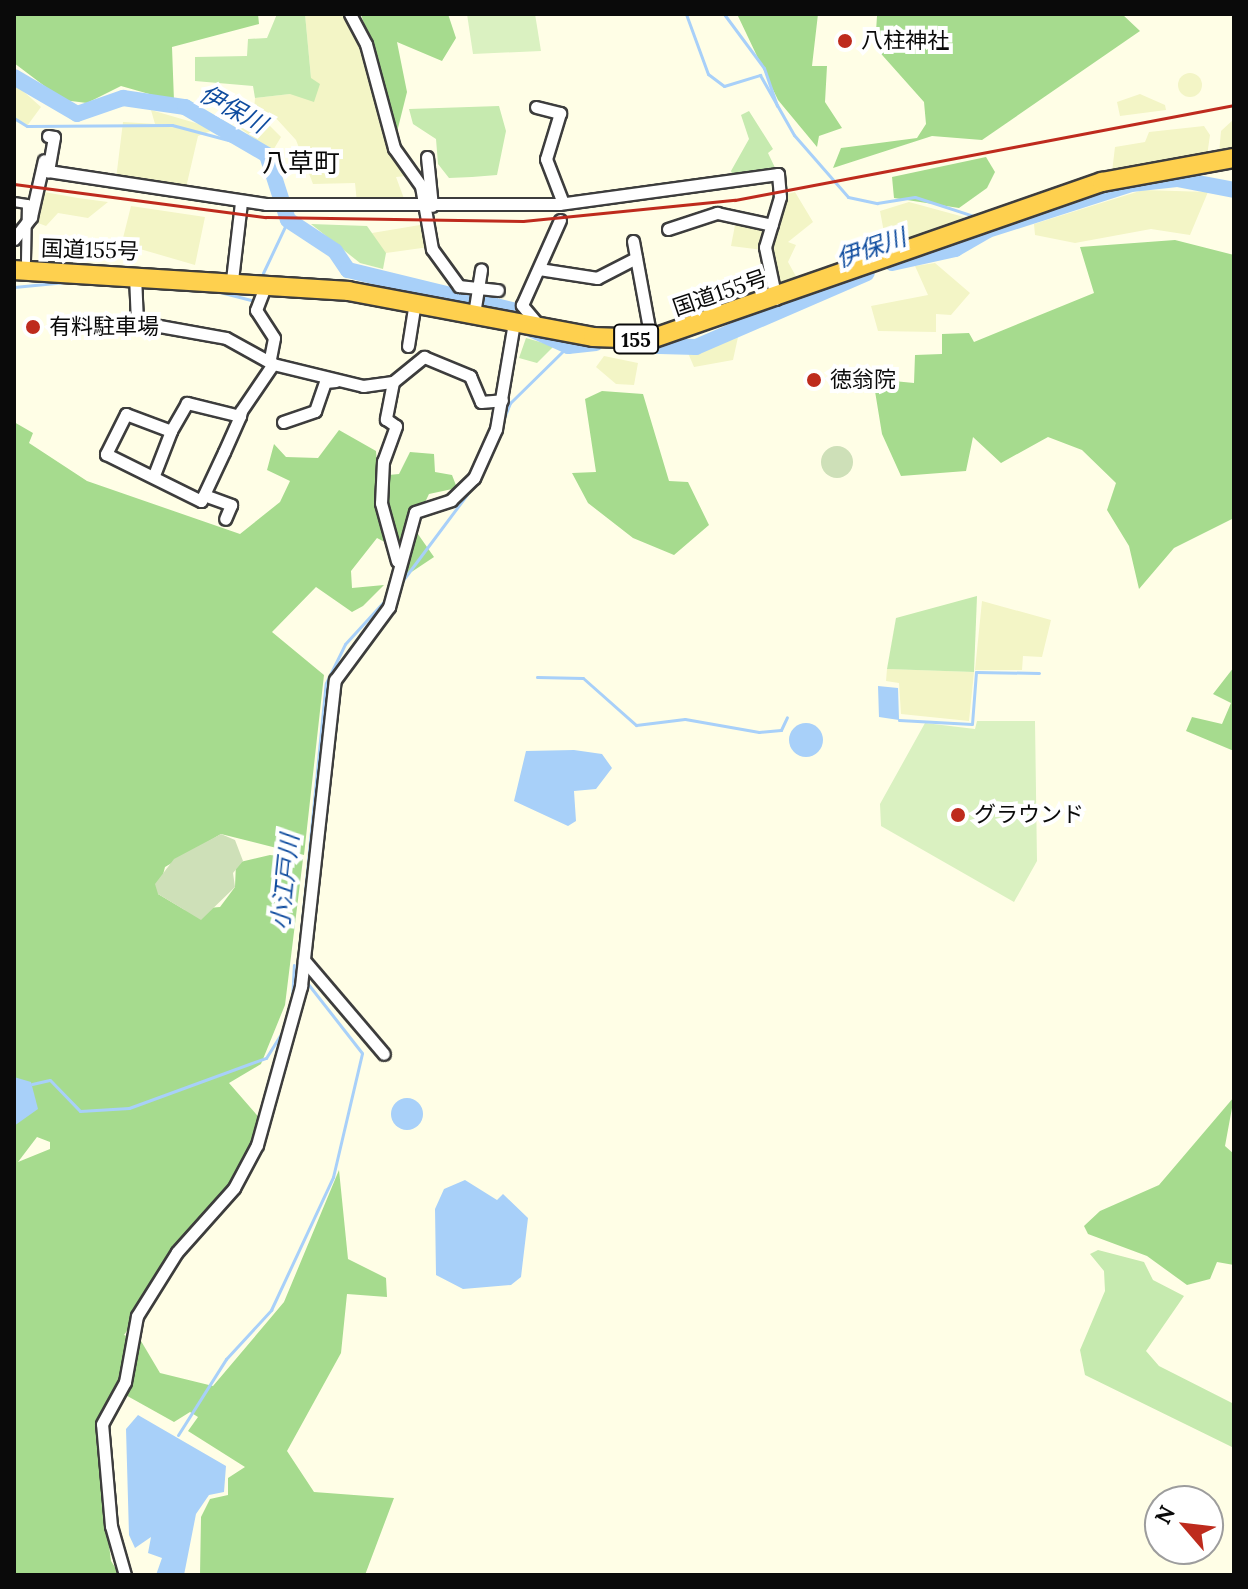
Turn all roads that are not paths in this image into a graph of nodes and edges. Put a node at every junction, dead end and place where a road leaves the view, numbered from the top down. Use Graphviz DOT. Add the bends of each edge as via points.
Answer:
graph roads {
  1 [pos="350,14"];
  2 [pos="536,107"];
  3 [pos="427,157"];
  4 [pos="1234,158"];
  5 [pos="14,202"];
  6 [pos="241,202"];
  7 [pos="563,203"];
  8 [pos="419,205"];
  9 [pos="432,206"];
  10 [pos="560,220"];
  11 [pos="26,224"];
  12 [pos="772,225"];
  13 [pos="668,229"];
  14 [pos="14,239"];
  15 [pos="633,241"];
  16 [pos="636,258"];
  17 [pos="20,266"];
  18 [pos="539,269"];
  19 [pos="481,270"];
  20 [pos="232,280"];
  21 [pos="134,281"];
  22 [pos="266,284"];
  23 [pos="498,290"];
  24 [pos="776,299"];
  25 [pos="475,300"];
  26 [pos="415,302"];
  27 [pos="514,323"];
  28 [pos="542,328"];
  29 [pos="651,339"];
  30 [pos="408,346"];
  31 [pos="271,361"];
  32 [pos="340,380"];
  33 [pos="393,382"];
  34 [pos="502,400"];
  35 [pos="240,416"];
  36 [pos="283,422"];
  37 [pos="171,431"];
  38 [pos="154,475"];
  39 [pos="204,495"];
  40 [pos="225,519"];
  41 [pos="397,561"];
  42 [pos="303,964"];
  43 [pos="384,1054"];
  44 [pos="125,1575"];
  1 -- 8 [label="street" via="366,44 394,148 421,186"];
  2 -- 7 [label="street" via="560,113 546,159"];
  3 -- 9 [label="street"];
  4 -- 24 [label="highway, 国道155号 / 155" via="1102,182"];
  5 -- 11 [label="street" via="27,204"];
  6 -- 8 [label="street"];
  6 -- 11 [label="street" via="48,171 54,137 48,136"];
  6 -- 20 [label="street"];
  7 -- 9 [label="street"];
  7 -- 12 [label="street" via="778,174"];
  8 -- 9 [label="street"];
  8 -- 25 [label="street" via="435,253"];
  10 -- 18 [label="street"];
  11 -- 14 [label="street"];
  11 -- 17 [label="street"];
  12 -- 13 [label="street" via="717,213"];
  12 -- 24 [label="street" via="765,257"];
  15 -- 16 [label="street"];
  16 -- 18 [label="street" via="597,278"];
  16 -- 29 [label="street"];
  17 -- 21 [label="highway, 国道155号 / 155"];
  18 -- 28 [label="street" via="522,305"];
  19 -- 25 [label="street"];
  20 -- 21 [label="highway, 国道155号 / 155"];
  20 -- 22 [label="highway, 国道155号 / 155"];
  21 -- 31 [label="street" via="137,322 226,338"];
  22 -- 26 [label="highway, 国道155号 / 155"];
  22 -- 31 [label="street" via="256,310 274,338"];
  23 -- 25 [label="street"];
  24 -- 29 [label="highway, 国道155号 / 155"];
  25 -- 26 [label="highway, 国道155号 / 155"];
  25 -- 27 [label="highway, 国道155号 / 155"];
  26 -- 30 [label="street"];
  27 -- 28 [label="highway, 国道155号 / 155"];
  27 -- 34 [label="street"];
  28 -- 29 [label="highway, 国道155号 / 155"];
  31 -- 32 [label="street"];
  31 -- 35 [label="street"];
  32 -- 33 [label="street"];
  32 -- 36 [label="street" via="325,382 315,411"];
  33 -- 34 [label="street" via="424,357 470,376 481,402"];
  33 -- 41 [label="street" via="386,419 396,426 383,461 381,503"];
  34 -- 41 [label="street" via="474,478 451,500 415,512"];
  35 -- 37 [label="street" via="187,403"];
  35 -- 39 [label="street"];
  37 -- 38 [label="street"];
  37 -- 38 [label="street" via="126,414 106,454"];
  38 -- 39 [label="street" via="196,503"];
  39 -- 40 [label="street" via="231,505"];
  41 -- 42 [label="street" via="393,599 335,680"];
  42 -- 43 [label="street"];
  42 -- 44 [label="street" via="251,1160 177,1252 137,1316 125,1382 102,1424 111,1526"];
}
